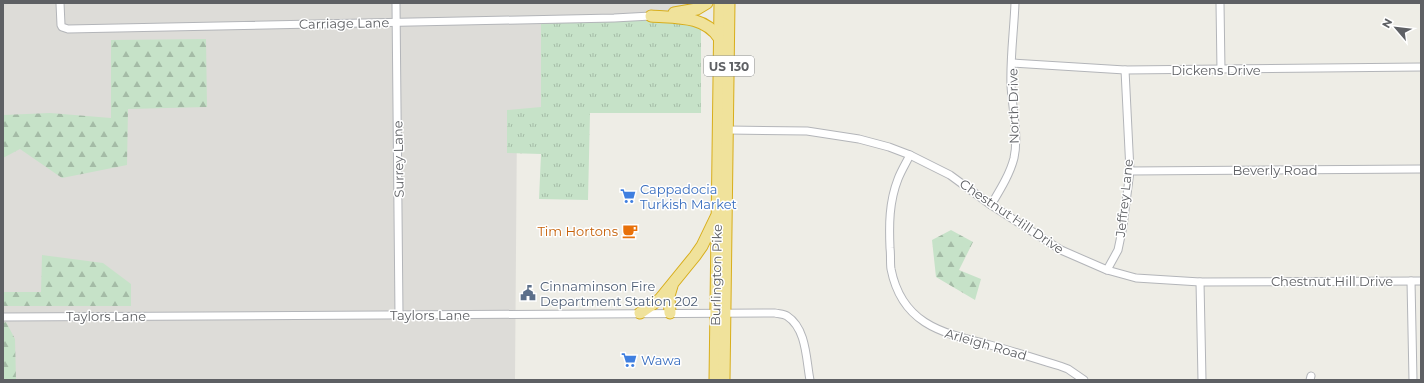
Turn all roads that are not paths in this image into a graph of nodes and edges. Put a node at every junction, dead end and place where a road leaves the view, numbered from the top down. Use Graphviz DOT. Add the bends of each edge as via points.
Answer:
graph roads {
  1 [pos="60,3"];
  2 [pos="396,3"];
  3 [pos="707,3"];
  4 [pos="720,3"];
  5 [pos="729,3"];
  6 [pos="1015,3"];
  7 [pos="1220,3"];
  8 [pos="651,16"];
  9 [pos="396,22"];
  10 [pos="719,38"];
  11 [pos="1012,63"];
  12 [pos="1421,67"];
  13 [pos="1125,70"];
  14 [pos="1221,70"];
  15 [pos="728,130"];
  16 [pos="910,155"];
  17 [pos="1421,169"];
  18 [pos="1130,171"];
  19 [pos="992,204"];
  20 [pos="717,215"];
  21 [pos="1107,270"];
  22 [pos="1411,281"];
  23 [pos="1421,281"];
  24 [pos="1200,282"];
  25 [pos="673,283"];
  26 [pos="640,313"];
  27 [pos="670,313"];
  28 [pos="720,313"];
  29 [pos="399,315"];
  30 [pos="3,317"];
  31 [pos="715,380"];
  32 [pos="724,380"];
  33 [pos="810,380"];
  34 [pos="1084,380"];
  35 [pos="1202,380"];
  36 [pos="1413,380"];
  1 -- 9 [label="street, Carriage Lane" via="61,25 65,28"];
  2 -- 9 [label="street, Surrey Lane"];
  3 -- 8 [label="highway" via="693,10"];
  4 -- 10 [label="highway, Burlington Pike / US 130"];
  5 -- 15 [label="highway, Burlington Pike / US 130"];
  6 -- 11 [label="street, North Drive"];
  7 -- 14 [label="street"];
  8 -- 9 [label="street, Carriage Lane"];
  8 -- 10 [label="highway" via="694,20 710,28"];
  9 -- 29 [label="street, Surrey Lane"];
  10 -- 20 [label="highway, Burlington Pike / US 130"];
  11 -- 13 [label="street, Dickens Drive"];
  11 -- 19 [label="street, North Drive" via="1012,100 1016,126 1014,157"];
  12 -- 14 [label="street, Dickens Drive"];
  13 -- 14 [label="street, Dickens Drive"];
  13 -- 18 [label="street, Jeffrey Lane"];
  15 -- 16 [label="street, Chestnut Hill Drive" via="807,131 859,139"];
  15 -- 28 [label="highway, Burlington Pike / US 130"];
  16 -- 19 [label="street, Chestnut Hill Drive" via="950,175"];
  16 -- 34 [label="street, Arleigh Road" via="898,179 889,222 891,269 900,297 906,305 922,320 940,331 1060,366"];
  17 -- 18 [label="street, Beverly Road"];
  18 -- 21 [label="street, Jeffrey Lane" via="1118,250"];
  19 -- 21 [label="street, Chestnut Hill Drive" via="1061,250"];
  20 -- 25 [label="highway" via="702,246"];
  20 -- 28 [label="highway, Burlington Pike / US 130"];
  21 -- 24 [label="street, Chestnut Hill Drive" via="1136,278"];
  22 -- 23 [label="street, Chestnut Hill Drive"];
  22 -- 24 [label="street, Chestnut Hill Drive"];
  22 -- 36 [label="street"];
  24 -- 35 [label="street"];
  25 -- 26 [label="highway" via="660,299"];
  25 -- 27 [label="highway" via="669,296"];
  26 -- 27 [label="street, Taylors Lane"];
  26 -- 29 [label="street, Taylors Lane"];
  27 -- 28 [label="street, Taylors Lane"];
  28 -- 31 [label="highway, Burlington Pike / US 130"];
  28 -- 32 [label="highway, Burlington Pike / US 130"];
  28 -- 33 [label="street, Taylors Lane" via="775,313 786,316 795,323 802,336"];
  29 -- 30 [label="street, Taylors Lane"];
}
